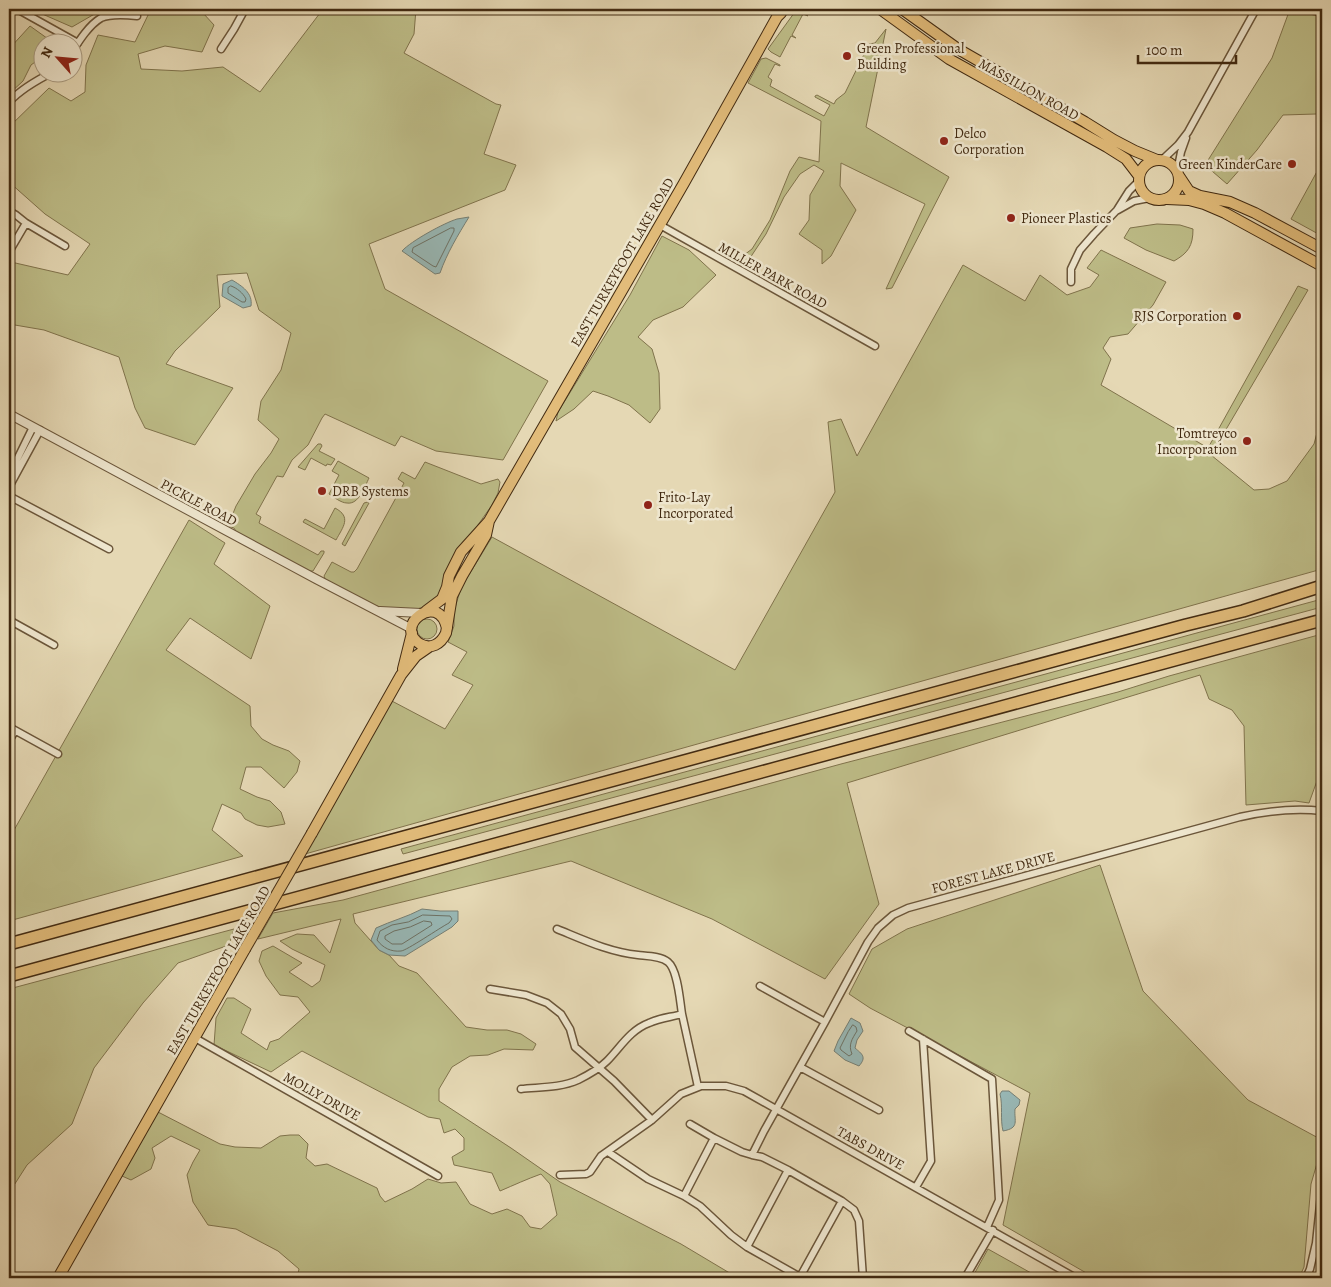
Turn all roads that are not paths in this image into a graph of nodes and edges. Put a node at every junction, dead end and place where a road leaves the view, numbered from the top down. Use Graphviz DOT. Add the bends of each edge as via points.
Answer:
graph roads {
  1 [pos="17,9"];
  2 [pos="245,9"];
  3 [pos="880,9"];
  4 [pos="902,9"];
  5 [pos="1256,9"];
  6 [pos="778,11"];
  7 [pos="137,16"];
  8 [pos="58,32"];
  9 [pos="82,37"];
  10 [pos="221,49"];
  11 [pos="35,82"];
  12 [pos="9,102"];
  13 [pos="1188,132"];
  14 [pos="1160,160"];
  15 [pos="1178,174"];
  16 [pos="1138,179"];
  17 [pos="1148,198"];
  18 [pos="1167,199"];
  19 [pos="1117,210"];
  20 [pos="9,211"];
  21 [pos="26,223"];
  22 [pos="660,225"];
  23 [pos="65,246"];
  24 [pos="1322,249"];
  25 [pos="9,252"];
  26 [pos="1322,266"];
  27 [pos="1071,282"];
  28 [pos="875,346"];
  29 [pos="9,414"];
  30 [pos="36,428"];
  31 [pos="9,476"];
  32 [pos="9,487"];
  33 [pos="9,496"];
  34 [pos="489,521"];
  35 [pos="109,549"];
  36 [pos="1322,586"];
  37 [pos="378,611"];
  38 [pos="424,612"];
  39 [pos="9,620"];
  40 [pos="1322,620"];
  41 [pos="447,628"];
  42 [pos="412,631"];
  43 [pos="54,644"];
  44 [pos="429,647"];
  45 [pos="401,675"];
  46 [pos="12,729"];
  47 [pos="9,742"];
  48 [pos="58,754"];
  49 [pos="1322,810"];
  50 [pos="557,929"];
  51 [pos="9,944"];
  52 [pos="9,976"];
  53 [pos="760,986"];
  54 [pos="490,989"];
  55 [pos="682,1014"];
  56 [pos="825,1022"];
  57 [pos="909,1031"];
  58 [pos="195,1038"];
  59 [pos="923,1039"];
  60 [pos="800,1067"];
  61 [pos="599,1068"];
  62 [pos="698,1087"];
  63 [pos="521,1088"];
  64 [pos="777,1109"];
  65 [pos="878,1110"];
  66 [pos="652,1120"];
  67 [pos="690,1124"];
  68 [pos="714,1138"];
  69 [pos="608,1152"];
  70 [pos="752,1155"];
  71 [pos="788,1170"];
  72 [pos="560,1175"];
  73 [pos="438,1176"];
  74 [pos="1322,1185"];
  75 [pos="916,1187"];
  76 [pos="684,1196"];
  77 [pos="842,1201"];
  78 [pos="990,1229"];
  79 [pos="747,1247"];
  80 [pos="58,1278"];
  81 [pos="801,1278"];
  82 [pos="863,1278"];
  83 [pos="965,1278"];
  84 [pos="1076,1278"];
  85 [pos="1306,1278"];
  1 -- 8 [label="street"];
  2 -- 10 [label="street"];
  3 -- 16 [label="main road, MASSILLON ROAD" via="950,59 1107,147 1126,160"];
  4 -- 14 [label="main road, MASSILLON ROAD" via="958,49 1114,140"];
  5 -- 13 [label="street"];
  6 -- 22 [label="main road, EAST TURKEYFOOT LAKE ROAD"];
  7 -- 9 [label="street" via="102,18"];
  11 -- 12 [label="street"];
  13 -- 14 [label="street"];
  13 -- 15 [label="street"];
  14 -- 15 [label="main road" via="1171,164"];
  14 -- 16 [label="main road" via="1146,165"];
  15 -- 18 [label="main road" via="1177,190"];
  15 -- 24 [label="main road" via="1189,191 1230,202"];
  16 -- 17 [label="main road" via="1140,189"];
  16 -- 19 [label="street"];
  17 -- 18 [label="main road"];
  17 -- 19 [label="street"];
  18 -- 26 [label="main road" via="1190,200 1225,213"];
  19 -- 27 [label="street" via="1080,250 1071,269"];
  20 -- 21 [label="street"];
  21 -- 23 [label="street"];
  21 -- 25 [label="street"];
  22 -- 28 [label="street, MILLER PARK ROAD"];
  22 -- 34 [label="main road, EAST TURKEYFOOT LAKE ROAD"];
  29 -- 30 [label="street, PICKLE ROAD"];
  30 -- 31 [label="street"];
  30 -- 32 [label="street"];
  30 -- 37 [label="street, PICKLE ROAD"];
  33 -- 35 [label="street"];
  34 -- 38 [label="main road, EAST TURKEYFOOT LAKE ROAD" via="461,552 442,599"];
  34 -- 41 [label="main road, EAST TURKEYFOOT LAKE ROAD" via="486,535 452,596"];
  36 -- 51 [label="highway" via="1243,611"];
  37 -- 38 [label="street, PICKLE ROAD"];
  37 -- 42 [label="street, PICKLE ROAD"];
  38 -- 41 [label="main road" via="432,611 442,617"];
  38 -- 42 [label="main road" via="413,622"];
  39 -- 43 [label="street"];
  40 -- 52 [label="highway"];
  41 -- 44 [label="main road" via="444,639"];
  42 -- 44 [label="main road" via="418,643"];
  42 -- 45 [label="main road, EAST TURKEYFOOT LAKE ROAD"];
  44 -- 45 [label="main road, EAST TURKEYFOOT LAKE ROAD" via="416,656"];
  45 -- 58 [label="main road, EAST TURKEYFOOT LAKE ROAD, bridge"];
  46 -- 47 [label="street"];
  46 -- 48 [label="street"];
  49 -- 56 [label="street, FOREST LAKE DRIVE" via="1265,811 908,908 878,928"];
  50 -- 55 [label="street" via="603,948 661,958 669,963 674,971"];
  53 -- 56 [label="street"];
  54 -- 61 [label="street" via="526,995 547,1003 562,1014 575,1047"];
  55 -- 61 [label="street" via="648,1023 636,1030"];
  55 -- 62 [label="street"];
  56 -- 60 [label="street, FOREST LAKE DRIVE"];
  57 -- 59 [label="street"];
  58 -- 73 [label="street, MOLLY DRIVE"];
  58 -- 80 [label="main road, EAST TURKEYFOOT LAKE ROAD"];
  59 -- 75 [label="street" via="931,1161"];
  59 -- 78 [label="street" via="992,1079 999,1200"];
  60 -- 64 [label="street, FOREST LAKE DRIVE"];
  60 -- 65 [label="street"];
  61 -- 63 [label="street" via="561,1086"];
  61 -- 66 [label="street"];
  62 -- 64 [label="street, TABS DRIVE" via="726,1086 744,1091"];
  62 -- 66 [label="street, TABS DRIVE" via="681,1094"];
  64 -- 70 [label="street, FOREST LAKE DRIVE"];
  64 -- 75 [label="street, TABS DRIVE"];
  66 -- 69 [label="street, TABS DRIVE"];
  67 -- 68 [label="street"];
  68 -- 70 [label="street"];
  68 -- 76 [label="street"];
  69 -- 72 [label="street, TABS DRIVE" via="586,1174"];
  69 -- 76 [label="street" via="648,1179"];
  70 -- 71 [label="street" via="762,1156"];
  71 -- 77 [label="street"];
  71 -- 79 [label="street"];
  74 -- 85 [label="street" via="1316,1243"];
  75 -- 78 [label="street, TABS DRIVE"];
  76 -- 79 [label="street"];
  77 -- 81 [label="street"];
  77 -- 82 [label="street" via="854,1210 859,1221"];
  78 -- 83 [label="street"];
  78 -- 84 [label="street, TABS DRIVE"];
  79 -- 81 [label="street"];
}
